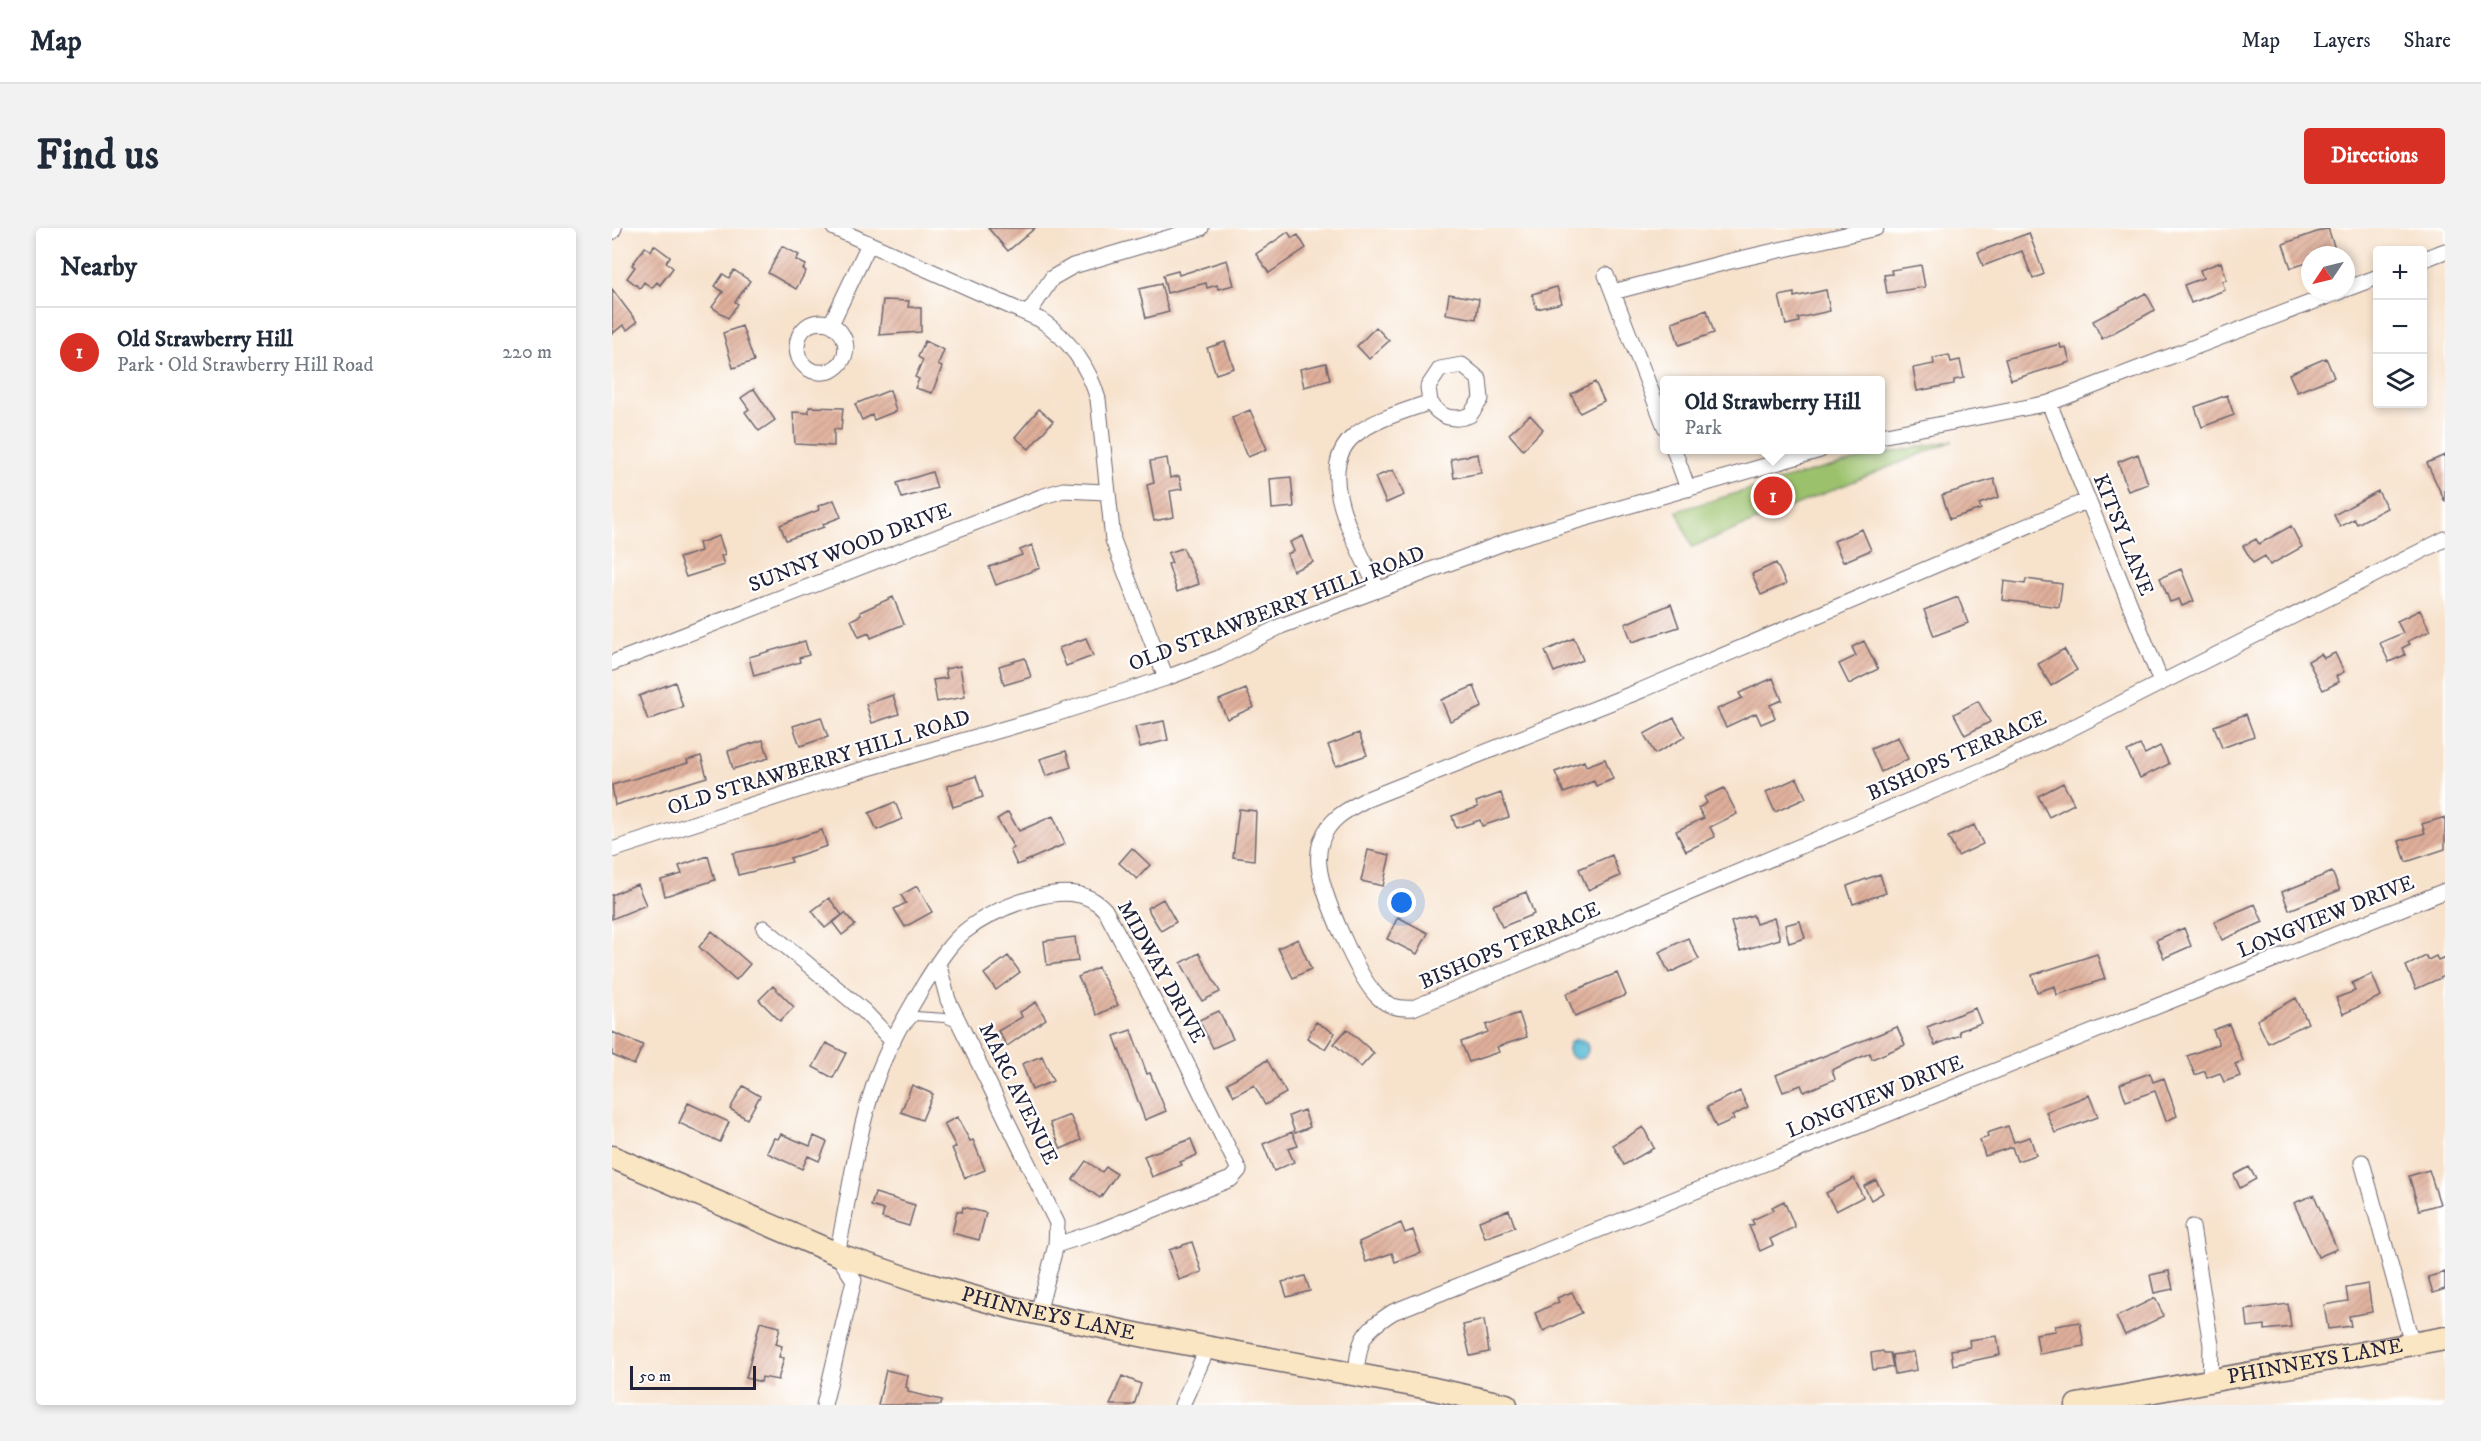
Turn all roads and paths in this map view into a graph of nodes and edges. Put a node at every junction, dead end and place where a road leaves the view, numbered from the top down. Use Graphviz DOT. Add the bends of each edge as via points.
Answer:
graph roads {
  1 [pos="834,228"];
  2 [pos="1201,228"];
  3 [pos="1876,228"];
  4 [pos="869,244"];
  5 [pos="2445,251"];
  6 [pos="2427,258"];
  7 [pos="1606,275"];
  8 [pos="2373,279"];
  9 [pos="2355,286"];
  10 [pos="1613,292"];
  11 [pos="2318,300"];
  12 [pos="1028,314"];
  13 [pos="831,324"];
  14 [pos="1430,402"];
  15 [pos="2049,403"];
  16 [pos="1660,414"];
  17 [pos="1885,435"];
  18 [pos="1675,454"];
  19 [pos="1806,454"];
  20 [pos="1688,489"];
  21 [pos="1106,492"];
  22 [pos="2086,501"];
  23 [pos="2445,539"];
  24 [pos="1378,590"];
  25 [pos="612,663"];
  26 [pos="1166,678"];
  27 [pos="2162,682"];
  28 [pos="612,850"];
  29 [pos="2445,891"];
  30 [pos="764,928"];
  31 [pos="938,963"];
  32 [pos="960,1024"];
  33 [pos="893,1042"];
  34 [pos="612,1157"];
  35 [pos="2362,1162"];
  36 [pos="2192,1227"];
  37 [pos="1056,1245"];
  38 [pos="837,1254"];
  39 [pos="1038,1313"];
  40 [pos="2445,1338"];
  41 [pos="2412,1344"];
  42 [pos="1208,1347"];
  43 [pos="1356,1376"];
  44 [pos="2210,1382"];
  45 [pos="2100,1403"];
  46 [pos="824,1405"];
  47 [pos="1182,1405"];
  48 [pos="1506,1405"];
  49 [pos="2077,1405"];
  1 -- 4 [label="street"];
  2 -- 12 [label="street" via="1073,266 1052,279"];
  3 -- 10 [label="street"];
  4 -- 12 [label="street"];
  4 -- 13 [label="street"];
  5 -- 6 [label="street"];
  7 -- 10 [label="street"];
  8 -- 9 [label="street"];
  10 -- 16 [label="street"];
  11 -- 15 [label="street"];
  12 -- 21 [label="street" via="1060,333 1093,381"];
  14 -- 24 [label="street" via="1357,434 1337,460 1336,489"];
  15 -- 17 [label="street"];
  15 -- 22 [label="street, KITSY LANE"];
  18 -- 20 [label="street"];
  19 -- 20 [label="street, OLD STRAWBERRY HILL ROAD"];
  20 -- 24 [label="street, OLD STRAWBERRY HILL ROAD" via="1520,537"];
  21 -- 25 [label="street, SUNNY WOOD DRIVE" via="1064,490 1041,497"];
  21 -- 26 [label="street" via="1120,563"];
  22 -- 27 [label="street, KITSY LANE"];
  22 -- 27 [label="street, BISHOPS TERRACE" via="1344,812 1327,828 1319,851 1319,866 1356,964 1381,1000 1413,1008 1941,789"];
  23 -- 27 [label="street, BISHOPS TERRACE"];
  24 -- 26 [label="street, OLD STRAWBERRY HILL ROAD" via="1281,626 1228,654"];
  26 -- 28 [label="street, OLD STRAWBERRY HILL ROAD"];
  29 -- 43 [label="street, LONGVIEW DRIVE" via="1393,1312 1365,1333 1358,1350"];
  30 -- 33 [label="street" via="871,1018"];
  31 -- 32 [label="street, MARC AVENUE" via="943,987"];
  31 -- 33 [label="street, MIDWAY DRIVE"];
  31 -- 37 [label="street, MIDWAY DRIVE" via="963,933 1015,904 1046,894 1070,893 1086,895 1097,902 1123,941 1239,1170 1231,1179"];
  32 -- 33 [label="lane" via="945,1018 915,1016"];
  32 -- 37 [label="street, MARC AVENUE" via="1057,1223"];
  33 -- 38 [label="street, MIDWAY DRIVE" via="872,1094 856,1154"];
  34 -- 38 [label="main road, PHINNEYS LANE"];
  35 -- 41 [label="street"];
  36 -- 44 [label="street" via="2211,1345"];
  37 -- 39 [label="street"];
  38 -- 39 [label="main road, PHINNEYS LANE" via="919,1282"];
  38 -- 46 [label="street" via="854,1280"];
  39 -- 42 [label="main road, PHINNEYS LANE"];
  40 -- 41 [label="main road, PHINNEYS LANE"];
  41 -- 44 [label="main road, PHINNEYS LANE"];
  42 -- 43 [label="main road, PHINNEYS LANE"];
  42 -- 47 [label="street"];
  43 -- 48 [label="main road, PHINNEYS LANE"];
  44 -- 45 [label="main road, PHINNEYS LANE"];
  45 -- 49 [label="main road, PHINNEYS LANE"];
}
